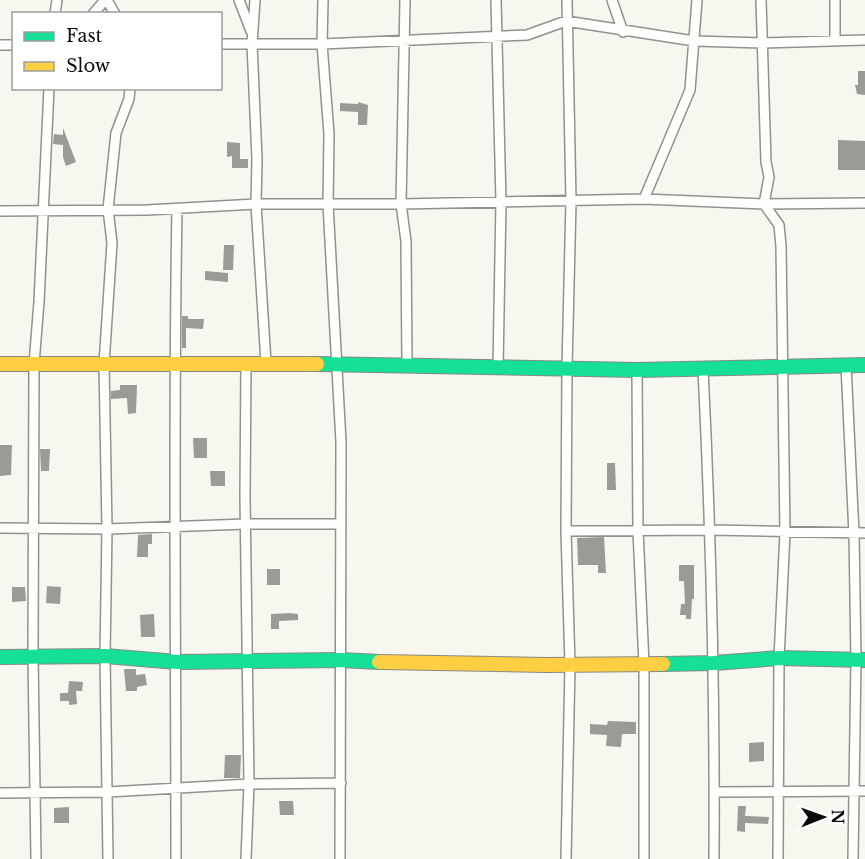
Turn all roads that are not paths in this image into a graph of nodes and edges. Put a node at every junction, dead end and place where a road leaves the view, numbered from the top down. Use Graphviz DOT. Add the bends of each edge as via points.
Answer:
graph roads {
  1 [pos="106,0"];
  2 [pos="239,0"];
  3 [pos="255,0"];
  4 [pos="323,0"];
  5 [pos="405,0"];
  6 [pos="496,0"];
  7 [pos="567,0"];
  8 [pos="612,0"];
  9 [pos="697,0"];
  10 [pos="761,0"];
  11 [pos="835,0"];
  12 [pos="95,12"];
  13 [pos="566,21"];
  14 [pos="623,32"];
  15 [pos="253,34"];
  16 [pos="497,35"];
  17 [pos="404,40"];
  18 [pos="836,40"];
  19 [pos="865,40"];
  20 [pos="694,41"];
  21 [pos="763,43"];
  22 [pos="222,44"];
  23 [pos="252,44"];
  24 [pos="322,44"];
  25 [pos="49,90"];
  26 [pos="130,90"];
  27 [pos="644,199"];
  28 [pos="571,201"];
  29 [pos="501,202"];
  30 [pos="865,203"];
  31 [pos="256,204"];
  32 [pos="328,204"];
  33 [pos="401,204"];
  34 [pos="764,204"];
  35 [pos="108,209"];
  36 [pos="177,209"];
  37 [pos="42,210"];
  38 [pos="0,211"];
  39 [pos="174,363"];
  40 [pos="246,363"];
  41 [pos="266,363"];
  42 [pos="0,364"];
  43 [pos="34,364"];
  44 [pos="104,364"];
  45 [pos="336,364"];
  46 [pos="407,365"];
  47 [pos="846,365"];
  48 [pos="865,365"];
  49 [pos="782,366"];
  50 [pos="498,367"];
  51 [pos="567,368"];
  52 [pos="704,369"];
  53 [pos="637,370"];
  54 [pos="246,524"];
  55 [pos="341,524"];
  56 [pos="176,527"];
  57 [pos="0,528"];
  58 [pos="34,528"];
  59 [pos="106,529"];
  60 [pos="638,530"];
  61 [pos="711,530"];
  62 [pos="566,531"];
  63 [pos="784,533"];
  64 [pos="854,534"];
  65 [pos="865,534"];
  66 [pos="33,655"];
  67 [pos="105,656"];
  68 [pos="0,657"];
  69 [pos="779,658"];
  70 [pos="341,660"];
  71 [pos="860,660"];
  72 [pos="248,661"];
  73 [pos="177,662"];
  74 [pos="714,663"];
  75 [pos="570,665"];
  76 [pos="644,665"];
  77 [pos="341,783"];
  78 [pos="249,784"];
  79 [pos="176,788"];
  80 [pos="854,791"];
  81 [pos="865,791"];
  82 [pos="0,792"];
  83 [pos="35,792"];
  84 [pos="108,792"];
  85 [pos="714,792"];
  86 [pos="778,792"];
  87 [pos="36,859"];
  88 [pos="108,859"];
  89 [pos="176,859"];
  90 [pos="246,859"];
  91 [pos="340,859"];
  92 [pos="566,859"];
  93 [pos="644,859"];
  94 [pos="714,859"];
  95 [pos="778,859"];
  96 [pos="853,859"];
  1 -- 12 [label="street"];
  2 -- 15 [label="street"];
  3 -- 15 [label="street"];
  4 -- 24 [label="street"];
  5 -- 17 [label="street"];
  6 -- 16 [label="street"];
  7 -- 13 [label="street"];
  8 -- 14 [label="street"];
  9 -- 20 [label="street"];
  10 -- 21 [label="street"];
  11 -- 18 [label="street"];
  13 -- 14 [label="street"];
  13 -- 16 [label="street" via="527,35"];
  13 -- 28 [label="street"];
  14 -- 20 [label="street"];
  15 -- 23 [label="street"];
  16 -- 17 [label="street"];
  16 -- 29 [label="street"];
  17 -- 24 [label="street"];
  17 -- 33 [label="street"];
  18 -- 19 [label="street"];
  18 -- 21 [label="street"];
  20 -- 21 [label="street"];
  20 -- 27 [label="street" via="690,90"];
  21 -- 34 [label="street" via="769,177"];
  22 -- 23 [label="street"];
  23 -- 24 [label="street"];
  23 -- 31 [label="street"];
  24 -- 32 [label="street" via="329,134"];
  25 -- 37 [label="street"];
  26 -- 35 [label="street" via="117,133"];
  27 -- 28 [label="street"];
  27 -- 34 [label="street"];
  28 -- 29 [label="street"];
  28 -- 51 [label="street"];
  29 -- 33 [label="street"];
  29 -- 50 [label="street"];
  30 -- 34 [label="street"];
  31 -- 32 [label="street"];
  31 -- 36 [label="street"];
  31 -- 41 [label="street"];
  32 -- 33 [label="street"];
  32 -- 45 [label="street"];
  33 -- 46 [label="street" via="406,241"];
  34 -- 49 [label="street" via="779,225"];
  35 -- 36 [label="street"];
  35 -- 37 [label="street"];
  35 -- 44 [label="street" via="112,243"];
  36 -- 39 [label="street"];
  37 -- 38 [label="street"];
  37 -- 43 [label="street"];
  39 -- 40 [label="street"];
  39 -- 44 [label="street"];
  39 -- 56 [label="street"];
  40 -- 41 [label="street"];
  40 -- 54 [label="street"];
  41 -- 45 [label="street"];
  42 -- 43 [label="street"];
  43 -- 44 [label="street"];
  43 -- 58 [label="street"];
  44 -- 59 [label="street"];
  45 -- 46 [label="street"];
  45 -- 55 [label="street"];
  46 -- 50 [label="street"];
  47 -- 48 [label="street"];
  47 -- 49 [label="street"];
  47 -- 64 [label="street"];
  49 -- 52 [label="street"];
  49 -- 63 [label="street"];
  50 -- 51 [label="street"];
  51 -- 53 [label="street"];
  51 -- 62 [label="street"];
  52 -- 53 [label="street"];
  52 -- 61 [label="street"];
  53 -- 60 [label="street"];
  54 -- 55 [label="street"];
  54 -- 56 [label="street"];
  54 -- 72 [label="street"];
  55 -- 70 [label="street"];
  56 -- 59 [label="street"];
  56 -- 73 [label="street"];
  57 -- 58 [label="street"];
  58 -- 59 [label="street"];
  58 -- 66 [label="street"];
  59 -- 67 [label="street"];
  60 -- 61 [label="street"];
  60 -- 62 [label="street"];
  60 -- 76 [label="street"];
  61 -- 63 [label="street"];
  61 -- 74 [label="street"];
  62 -- 75 [label="street"];
  63 -- 64 [label="street"];
  63 -- 69 [label="street"];
  64 -- 65 [label="street"];
  64 -- 71 [label="street"];
  66 -- 67 [label="street"];
  66 -- 68 [label="street"];
  66 -- 83 [label="street"];
  67 -- 73 [label="street"];
  67 -- 84 [label="street"];
  69 -- 71 [label="street"];
  69 -- 74 [label="street"];
  69 -- 86 [label="street"];
  70 -- 72 [label="street"];
  70 -- 75 [label="street"];
  70 -- 77 [label="street"];
  71 -- 80 [label="street"];
  72 -- 73 [label="street"];
  72 -- 78 [label="street"];
  73 -- 79 [label="street"];
  74 -- 76 [label="street"];
  74 -- 85 [label="street"];
  75 -- 76 [label="street"];
  75 -- 92 [label="street"];
  76 -- 93 [label="street"];
  77 -- 78 [label="street"];
  77 -- 91 [label="street"];
  78 -- 79 [label="street"];
  78 -- 90 [label="street"];
  79 -- 84 [label="street"];
  79 -- 89 [label="street"];
  80 -- 81 [label="street"];
  80 -- 86 [label="street"];
  80 -- 96 [label="street"];
  82 -- 83 [label="street"];
  83 -- 84 [label="street"];
  83 -- 87 [label="street"];
  84 -- 88 [label="street"];
  85 -- 86 [label="street"];
  85 -- 94 [label="street"];
  86 -- 95 [label="street"];
}
